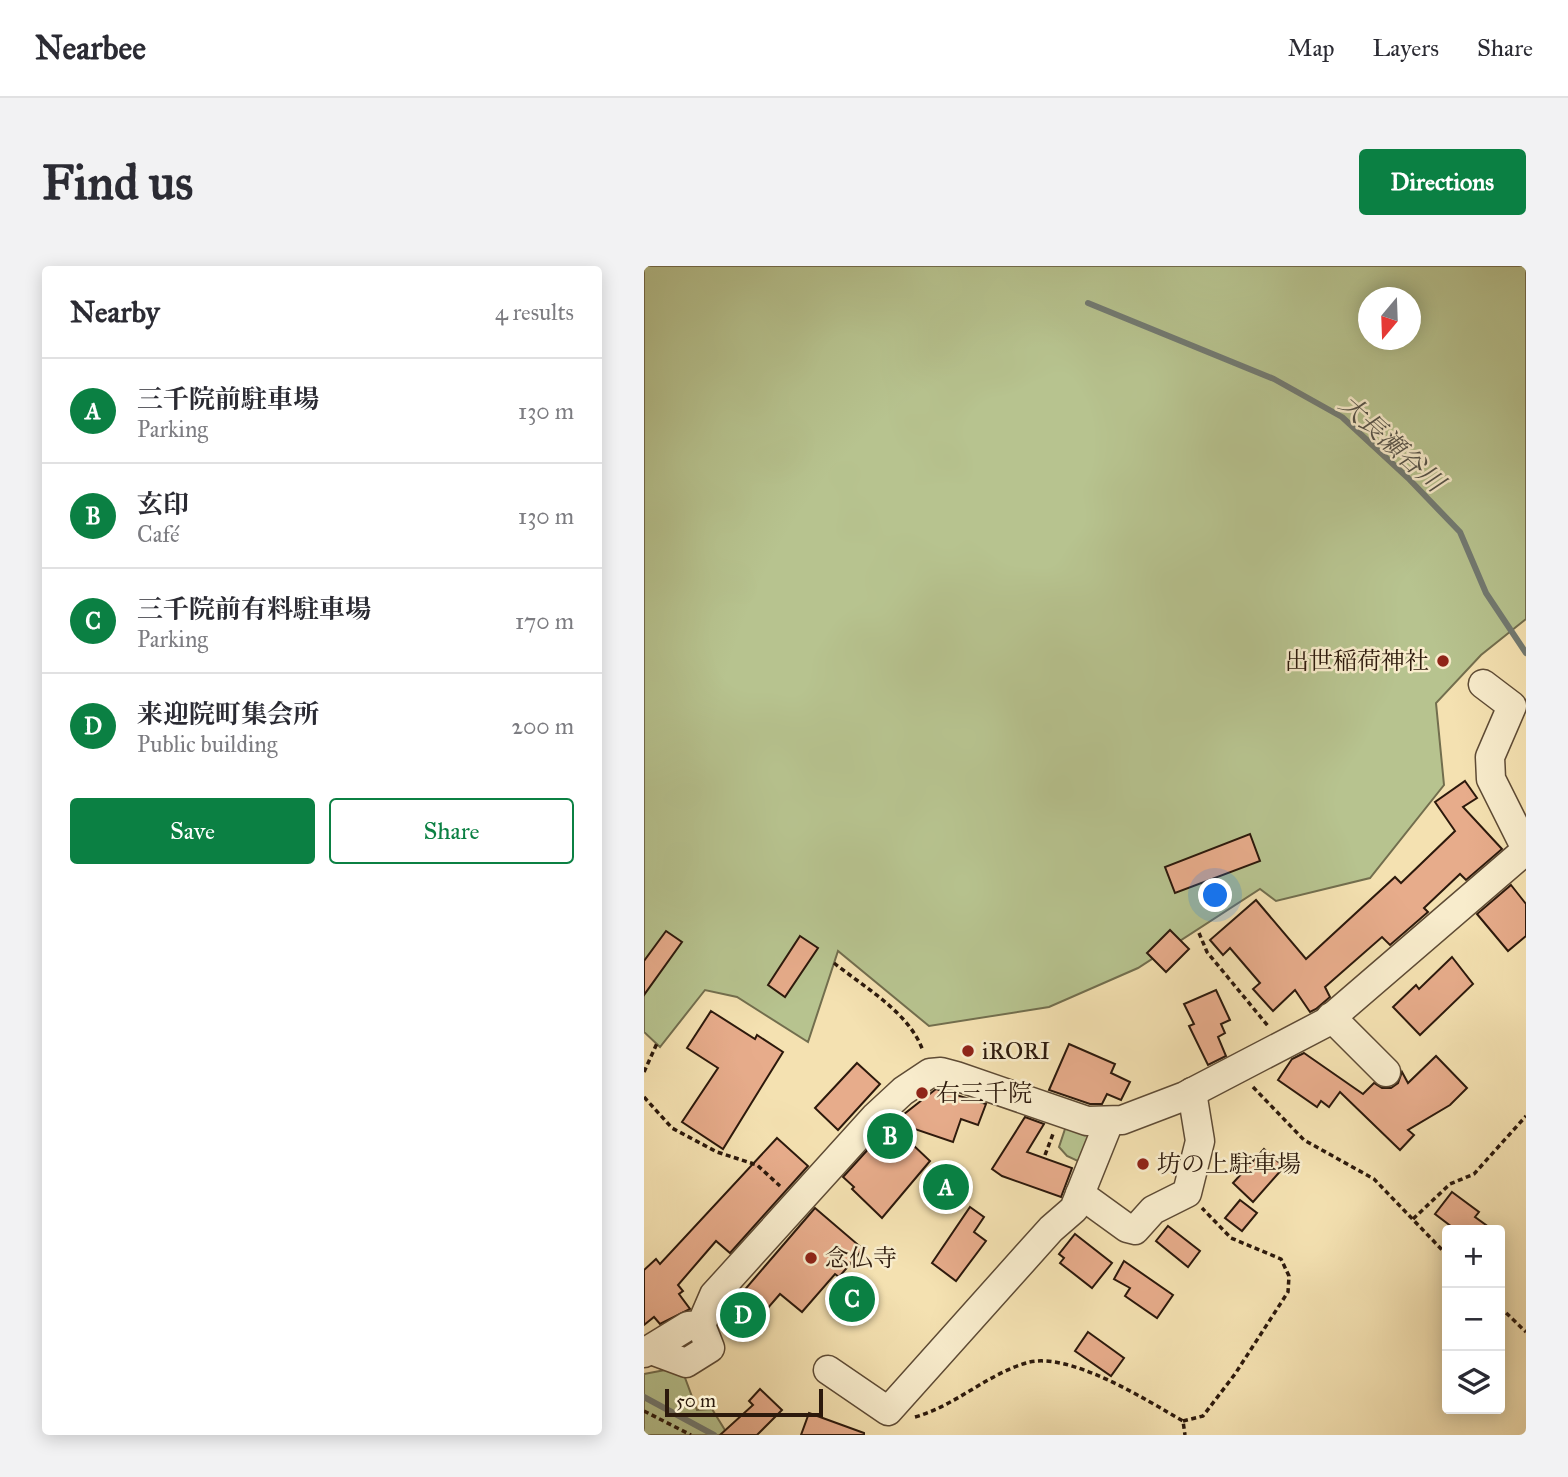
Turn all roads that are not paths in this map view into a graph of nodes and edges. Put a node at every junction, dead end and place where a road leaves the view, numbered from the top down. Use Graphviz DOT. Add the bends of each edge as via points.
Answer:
graph roads {
  1 [pos="1483,684"];
  2 [pos="1526,850"];
  3 [pos="1331,1017"];
  4 [pos="1386,1072"];
  5 [pos="1192,1092"];
  6 [pos="1110,1122"];
  7 [pos="1080,1194"];
  8 [pos="648,1351"];
  9 [pos="828,1370"];
  1 -- 2 [label="street" via="1512,706 1490,757 1490,779"];
  2 -- 3 [label="street"];
  3 -- 4 [label="street"];
  3 -- 5 [label="street"];
  5 -- 6 [label="street"];
  5 -- 7 [label="street" via="1200,1142 1187,1193 1153,1210 1135,1230"];
  6 -- 7 [label="street"];
  6 -- 8 [label="street" via="1087,1121 956,1076 930,1073 876,1116 796,1202 714,1296 701,1325 688,1326"];
  7 -- 9 [label="street" via="1074,1209 1051,1228 888,1411"];
}
